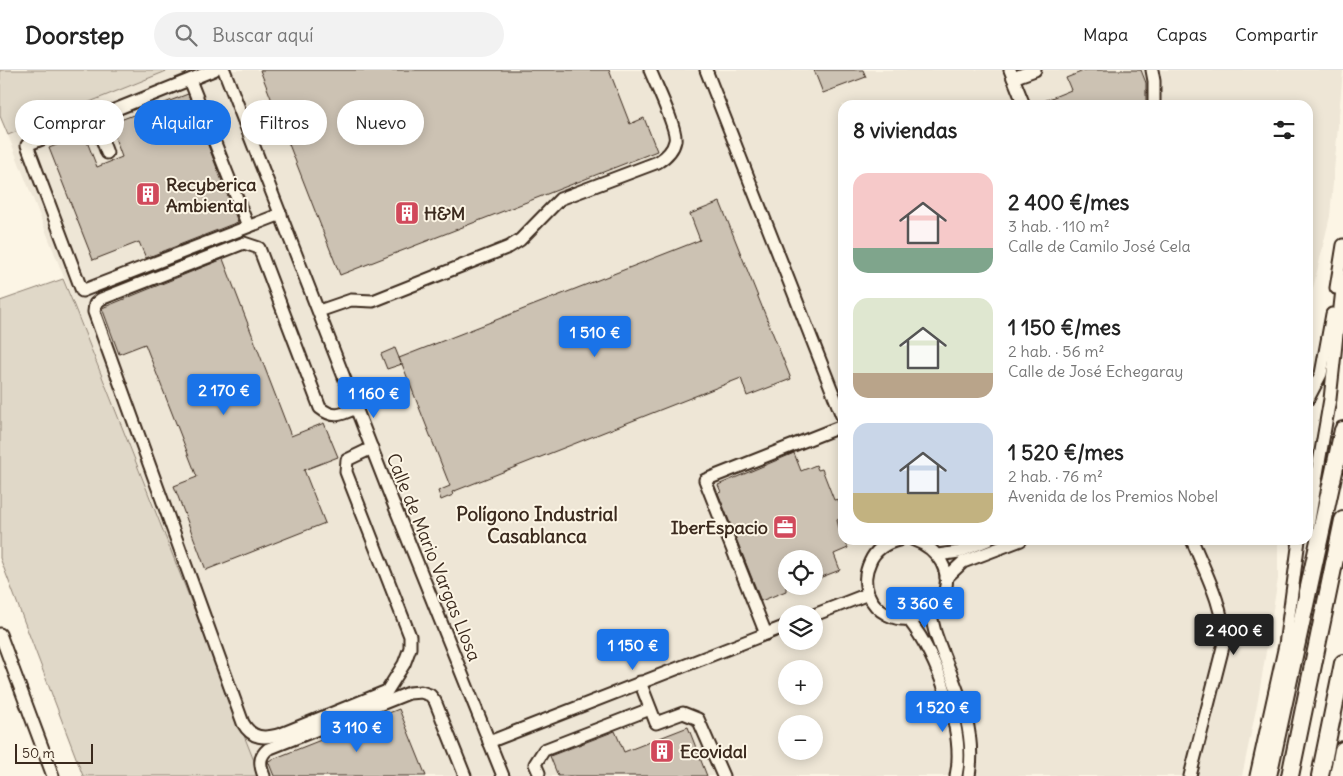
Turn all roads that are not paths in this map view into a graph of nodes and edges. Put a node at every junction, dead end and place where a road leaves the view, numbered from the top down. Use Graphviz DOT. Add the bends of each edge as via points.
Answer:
graph roads {
  1 [pos="214,70"];
  2 [pos="224,70"];
  3 [pos="650,70"];
  4 [pos="706,70"];
  5 [pos="1035,70"];
  6 [pos="1152,70"];
  7 [pos="1011,74"];
  8 [pos="190,80"];
  9 [pos="1022,100"];
  10 [pos="1154,100"];
  11 [pos="124,106"];
  12 [pos="27,145"];
  13 [pos="104,145"];
  14 [pos="107,153"];
  15 [pos="281,214"];
  16 [pos="248,226"];
  17 [pos="1343,245"];
  18 [pos="1343,280"];
  19 [pos="319,311"];
  20 [pos="1313,389"];
  21 [pos="838,406"];
  22 [pos="356,408"];
  23 [pos="838,428"];
  24 [pos="1343,430"];
  25 [pos="372,448"];
  26 [pos="1313,497"];
  27 [pos="1343,520"];
  28 [pos="886,545"];
  29 [pos="928,545"];
  30 [pos="976,545"];
  31 [pos="1008,545"];
  32 [pos="1194,545"];
  33 [pos="1298,545"];
  34 [pos="1304,545"];
  35 [pos="938,555"];
  36 [pos="946,578"];
  37 [pos="868,594"];
  38 [pos="931,611"];
  39 [pos="823,612"];
  40 [pos="909,620"];
  41 [pos="778,629"];
  42 [pos="0,634"];
  43 [pos="766,634"];
  44 [pos="1285,645"];
  45 [pos="1343,663"];
  46 [pos="640,682"];
  47 [pos="650,709"];
  48 [pos="489,742"];
  49 [pos="1343,750"];
  50 [pos="537,775"];
  51 [pos="53,776"];
  52 [pos="264,776"];
  53 [pos="465,776"];
  54 [pos="503,776"];
  55 [pos="723,776"];
  56 [pos="956,776"];
  57 [pos="968,776"];
  58 [pos="1190,776"];
  59 [pos="1256,776"];
  60 [pos="1268,776"];
  61 [pos="1290,776"];
  62 [pos="1320,776"];
  63 [pos="1338,776"];
  1 -- 8 [label="street"];
  2 -- 15 [label="street, Calle de Mario Vargas Llosa"];
  3 -- 19 [label="street" via="675,134 666,157 560,199 510,247 373,301 351,300"];
  4 -- 21 [label="street"];
  5 -- 7 [label="street"];
  6 -- 10 [label="street"];
  7 -- 9 [label="street"];
  8 -- 11 [label="street"];
  8 -- 16 [label="street"];
  12 -- 16 [label="street" via="82,291"];
  13 -- 14 [label="street"];
  15 -- 16 [label="street"];
  15 -- 19 [label="street, Calle de Mario Vargas Llosa"];
  17 -- 20 [label="street" via="1321,374"];
  18 -- 26 [label="street" via="1330,399"];
  19 -- 22 [label="street, Calle de Mario Vargas Llosa"];
  22 -- 25 [label="street, Calle de Mario Vargas Llosa"];
  22 -- 25 [label="street" via="338,416 329,415 320,408 259,248 253,245 244,243 95,304 94,312 243,723 248,732 257,737 281,734 388,691 404,664 410,648 410,636 346,472 347,460"];
  23 -- 43 [label="street" via="705,480"];
  24 -- 60 [label="highway"];
  25 -- 48 [label="street, Calle de Mario Vargas Llosa"];
  27 -- 61 [label="highway"];
  28 -- 37 [label="street" via="872,557 867,569 865,583"];
  29 -- 35 [label="street"];
  30 -- 35 [label="street"];
  31 -- 36 [label="street" via="963,562"];
  32 -- 58 [label="street" via="1220,609 1224,643"];
  33 -- 44 [label="street"];
  34 -- 44 [label="street"];
  35 -- 36 [label="street"];
  36 -- 38 [label="street" via="944,594"];
  37 -- 39 [label="street"];
  37 -- 40 [label="street" via="885,614"];
  38 -- 40 [label="street"];
  38 -- 57 [label="street" via="934,631 968,721 972,752"];
  40 -- 56 [label="street" via="921,636 955,724 958,749"];
  41 -- 43 [label="street"];
  42 -- 51 [label="street"];
  43 -- 46 [label="street"];
  44 -- 59 [label="street"];
  45 -- 62 [label="highway"];
  46 -- 47 [label="street"];
  46 -- 48 [label="street"];
  47 -- 50 [label="street" via="544,750 535,764"];
  47 -- 55 [label="street" via="656,723 683,713 698,719"];
  48 -- 54 [label="street, Calle de Mario Vargas Llosa"];
  49 -- 63 [label="highway"];
  52 -- 53 [label="street" via="260,760 268,750 393,699 421,692 435,701"];
}
